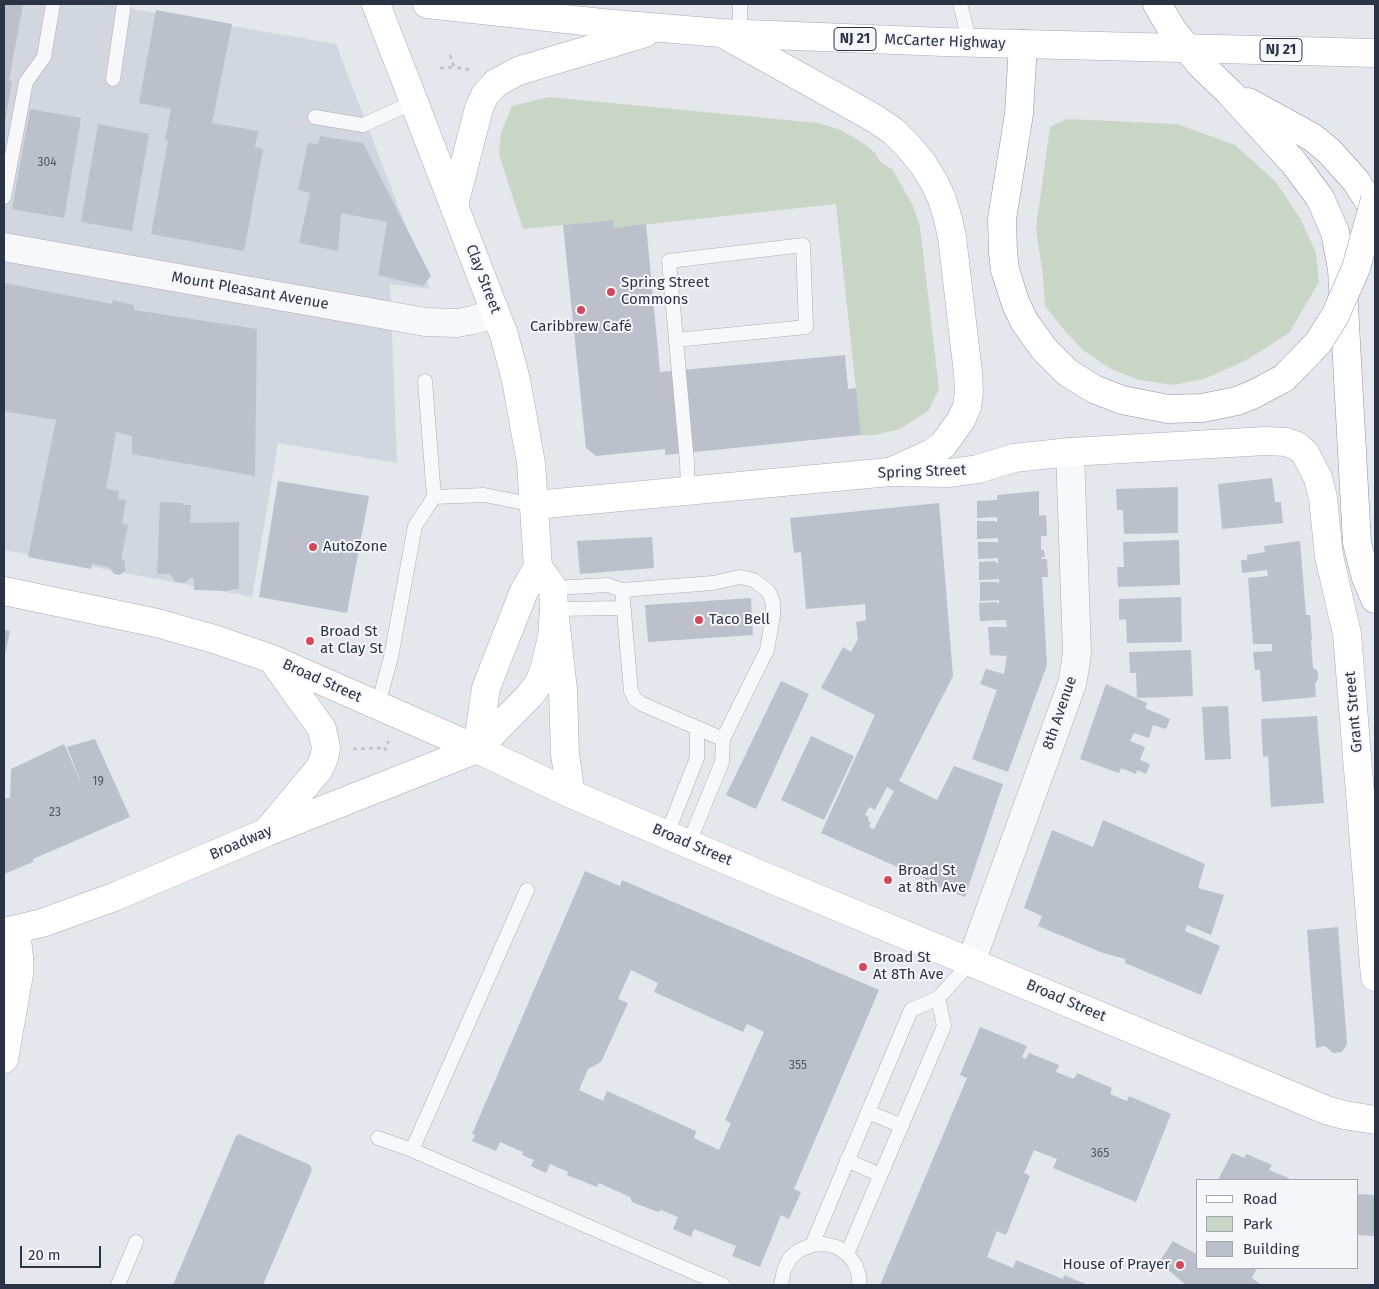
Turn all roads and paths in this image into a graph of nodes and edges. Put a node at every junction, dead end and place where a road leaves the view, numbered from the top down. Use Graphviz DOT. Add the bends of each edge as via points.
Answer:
graph roads {
  1 [pos="53,4"];
  2 [pos="124,4"];
  3 [pos="376,4"];
  4 [pos="427,4"];
  5 [pos="740,4"];
  6 [pos="960,4"];
  7 [pos="1156,4"];
  8 [pos="662,28"];
  9 [pos="730,33"];
  10 [pos="970,43"];
  11 [pos="1023,44"];
  12 [pos="1186,47"];
  13 [pos="1375,52"];
  14 [pos="450,55"];
  15 [pos="454,67"];
  16 [pos="440,68"];
  17 [pos="472,70"];
  18 [pos="113,79"];
  19 [pos="1229,92"];
  20 [pos="414,102"];
  21 [pos="315,117"];
  22 [pos="4,197"];
  23 [pos="1375,199"];
  24 [pos="454,205"];
  25 [pos="1375,211"];
  26 [pos="4,247"];
  27 [pos="496,313"];
  28 [pos="676,340"];
  29 [pos="426,381"];
  30 [pos="1070,452"];
  31 [pos="1305,453"];
  32 [pos="890,472"];
  33 [pos="688,491"];
  34 [pos="434,496"];
  35 [pos="534,505"];
  36 [pos="548,588"];
  37 [pos="622,590"];
  38 [pos="4,591"];
  39 [pos="1375,599"];
  40 [pos="624,608"];
  41 [pos="272,658"];
  42 [pos="378,705"];
  43 [pos="697,728"];
  44 [pos="390,738"];
  45 [pos="723,739"];
  46 [pos="477,749"];
  47 [pos="344,750"];
  48 [pos="571,794"];
  49 [pos="267,832"];
  50 [pos="678,838"];
  51 [pos="527,890"];
  52 [pos="10,931"];
  53 [pos="971,962"];
  54 [pos="1375,977"];
  55 [pos="938,998"];
  56 [pos="4,1059"];
  57 [pos="868,1112"];
  58 [pos="1375,1120"];
  59 [pos="902,1126"];
  60 [pos="378,1138"];
  61 [pos="412,1150"];
  62 [pos="848,1160"];
  63 [pos="880,1175"];
  64 [pos="136,1242"];
  65 [pos="812,1244"];
  66 [pos="847,1254"];
  67 [pos="118,1285"];
  68 [pos="723,1285"];
  69 [pos="782,1285"];
  70 [pos="859,1285"];
  1 -- 22 [label="lane" via="44,57 26,82"];
  2 -- 18 [label="lane"];
  3 -- 20 [label="main road, Clay Street"];
  4 -- 8 [label="main road, McCarter Highway / NJ 21"];
  5 -- 9 [label="lane"];
  6 -- 10 [label="lane"];
  7 -- 12 [label="main road"];
  8 -- 9 [label="main road, McCarter Highway / NJ 21"];
  8 -- 24 [label="main road" via="518,71 496,83 479,108"];
  9 -- 10 [label="main road, McCarter Highway / NJ 21"];
  9 -- 32 [label="main road" via="893,131 923,164 942,198 952,237 967,363 969,391 966,407 944,444"];
  10 -- 11 [label="main road, McCarter Highway / NJ 21"];
  11 -- 12 [label="main road, McCarter Highway / NJ 21"];
  11 -- 23 [label="main road, bridge" via="1019,114 1002,219 1005,270 1024,321 1044,350 1068,373 1094,389 1122,400 1168,409 1202,408 1237,401 1284,378 1318,344 1335,316 1356,268"];
  12 -- 13 [label="main road, McCarter Highway / NJ 21"];
  12 -- 19 [label="main road"];
  14 -- 15 [label="path"];
  15 -- 16 [label="path"];
  15 -- 17 [label="path"];
  19 -- 25 [label="main road" via="1312,137 1330,151"];
  19 -- 39 [label="main road" via="1303,175 1320,198 1335,232 1342,269 1357,543"];
  20 -- 21 [label="lane" via="363,125"];
  20 -- 24 [label="main road, Clay Street"];
  24 -- 27 [label="main road, Clay Street"];
  26 -- 27 [label="street, Mount Pleasant Avenue" via="425,322 457,323"];
  27 -- 35 [label="main road, Clay Street" via="516,380 531,463"];
  28 -- 28 [label="lane" via="669,261 804,245 806,327"];
  28 -- 33 [label="lane"];
  29 -- 34 [label="lane"];
  30 -- 31 [label="main road, Spring Street" via="1266,441 1286,442"];
  30 -- 32 [label="main road, Spring Street" via="1014,458 978,470"];
  30 -- 53 [label="street, 8th Avenue" via="1077,652 1072,684"];
  31 -- 54 [label="main road, Grant Street" via="1318,478 1323,498 1329,556 1347,634"];
  32 -- 33 [label="main road, Spring Street"];
  33 -- 35 [label="main road, Spring Street"];
  34 -- 35 [label="lane" via="484,495"];
  34 -- 42 [label="lane" via="415,526 391,658"];
  35 -- 36 [label="main road, Clay Street"];
  36 -- 37 [label="lane" via="608,585"];
  36 -- 40 [label="lane"];
  36 -- 46 [label="main road, Clay Street" via="549,652 539,683"];
  36 -- 46 [label="main road" via="524,591 486,688"];
  36 -- 48 [label="main road" via="563,690 565,754"];
  37 -- 40 [label="lane"];
  37 -- 45 [label="lane" via="712,583 740,577 754,580 769,592 773,615 766,650"];
  38 -- 41 [label="main road, Broad Street" via="157,623"];
  40 -- 43 [label="lane" via="631,692 635,699"];
  41 -- 42 [label="main road, Broad Street"];
  41 -- 49 [label="main road" via="322,729 326,748 319,769"];
  42 -- 46 [label="main road, Broad Street"];
  43 -- 45 [label="lane"];
  43 -- 50 [label="lane" via="697,758"];
  44 -- 47 [label="path" via="385,750"];
  45 -- 50 [label="lane" via="722,762"];
  46 -- 48 [label="main road, Broad Street"];
  46 -- 49 [label="main road, Broadway"];
  48 -- 50 [label="main road, Broad Street"];
  49 -- 52 [label="main road, Broadway" via="114,897"];
  50 -- 53 [label="main road, Broad Street"];
  51 -- 61 [label="lane"];
  52 -- 56 [label="main road" via="19,957 19,974"];
  53 -- 55 [label="lane"];
  53 -- 58 [label="main road, Broad Street" via="1326,1110"];
  55 -- 57 [label="lane" via="911,1010"];
  55 -- 59 [label="lane" via="944,1026"];
  57 -- 59 [label="lane"];
  57 -- 62 [label="lane"];
  59 -- 63 [label="lane"];
  60 -- 61 [label="lane"];
  61 -- 68 [label="lane"];
  62 -- 63 [label="lane"];
  62 -- 65 [label="lane"];
  63 -- 66 [label="lane"];
  64 -- 67 [label="lane"];
  65 -- 66 [label="lane" via="837,1247"];
  65 -- 69 [label="lane" via="790,1258"];
  66 -- 70 [label="lane" via="855,1264"];
}
